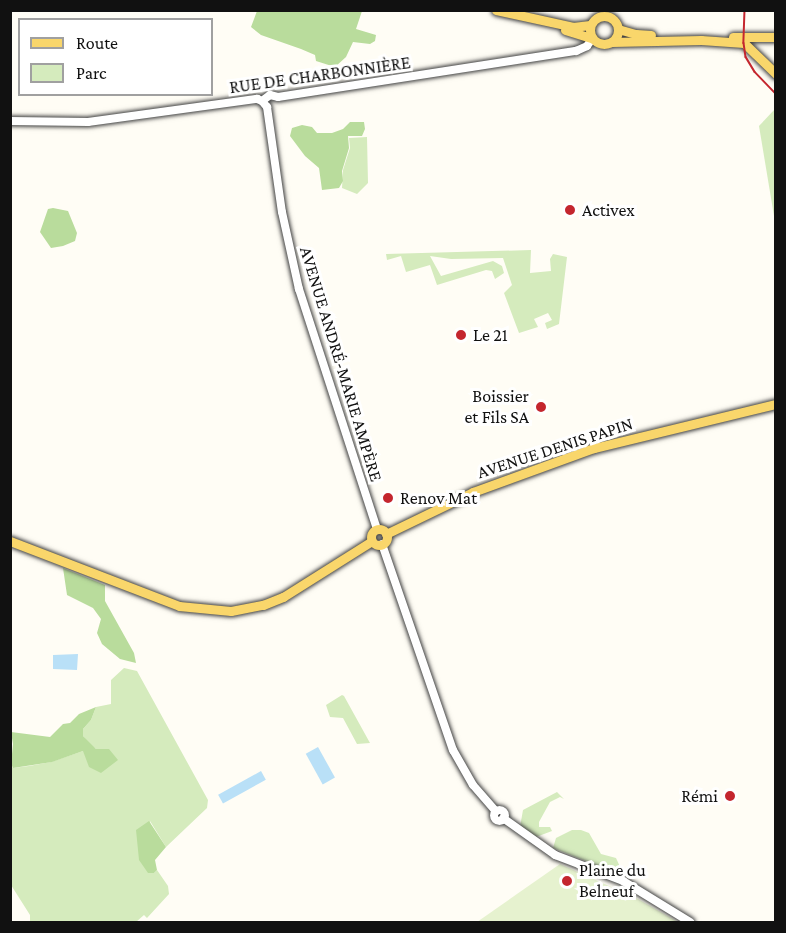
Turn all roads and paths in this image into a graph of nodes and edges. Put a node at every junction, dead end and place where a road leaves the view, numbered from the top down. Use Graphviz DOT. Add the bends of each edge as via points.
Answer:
graph roads {
  1 [pos="496,10"];
  2 [pos="543,21"];
  3 [pos="590,25"];
  4 [pos="618,29"];
  5 [pos="592,38"];
  6 [pos="776,39"];
  7 [pos="764,40"];
  8 [pos="746,41"];
  9 [pos="612,42"];
  10 [pos="759,51"];
  11 [pos="776,72"];
  12 [pos="262,101"];
  13 [pos="10,121"];
  14 [pos="776,404"];
  15 [pos="382,531"];
  16 [pos="10,541"];
  17 [pos="377,543"];
  18 [pos="690,922"];
  1 -- 2 [label="main road"];
  2 -- 3 [label="main road" via="573,27"];
  2 -- 5 [label="main road"];
  3 -- 4 [label="main road" via="604,16 612,19"];
  3 -- 5 [label="main road"];
  4 -- 8 [label="main road" via="636,34"];
  4 -- 9 [label="main road"];
  5 -- 9 [label="main road" via="601,44"];
  5 -- 12 [label="street, RUE DE CHARBONNIÈRE" via="587,46 576,51 278,97 270,95"];
  6 -- 7 [label="main road"];
  6 -- 8 [label="main road"];
  7 -- 8 [label="main road"];
  7 -- 10 [label="main road"];
  8 -- 9 [label="main road"];
  8 -- 10 [label="main road"];
  8 -- 11 [label="main road"];
  10 -- 11 [label="main road"];
  12 -- 13 [label="street, RUE DE CHARBONNIÈRE" via="88,122"];
  12 -- 15 [label="street, AVENUE ANDRÉ-MARIE AMPÈRE" via="267,107 282,212 299,289"];
  14 -- 15 [label="main road, AVENUE DENIS PAPIN" via="594,448 473,492"];
  15 -- 17 [label="main road" via="386,540"];
  15 -- 17 [label="main road" via="372,534"];
  16 -- 17 [label="main road" via="179,606 214,611 247,609 275,601"];
  17 -- 18 [label="street" via="453,750 473,785 496,811 502,810 503,819 555,855 620,880"];
}
